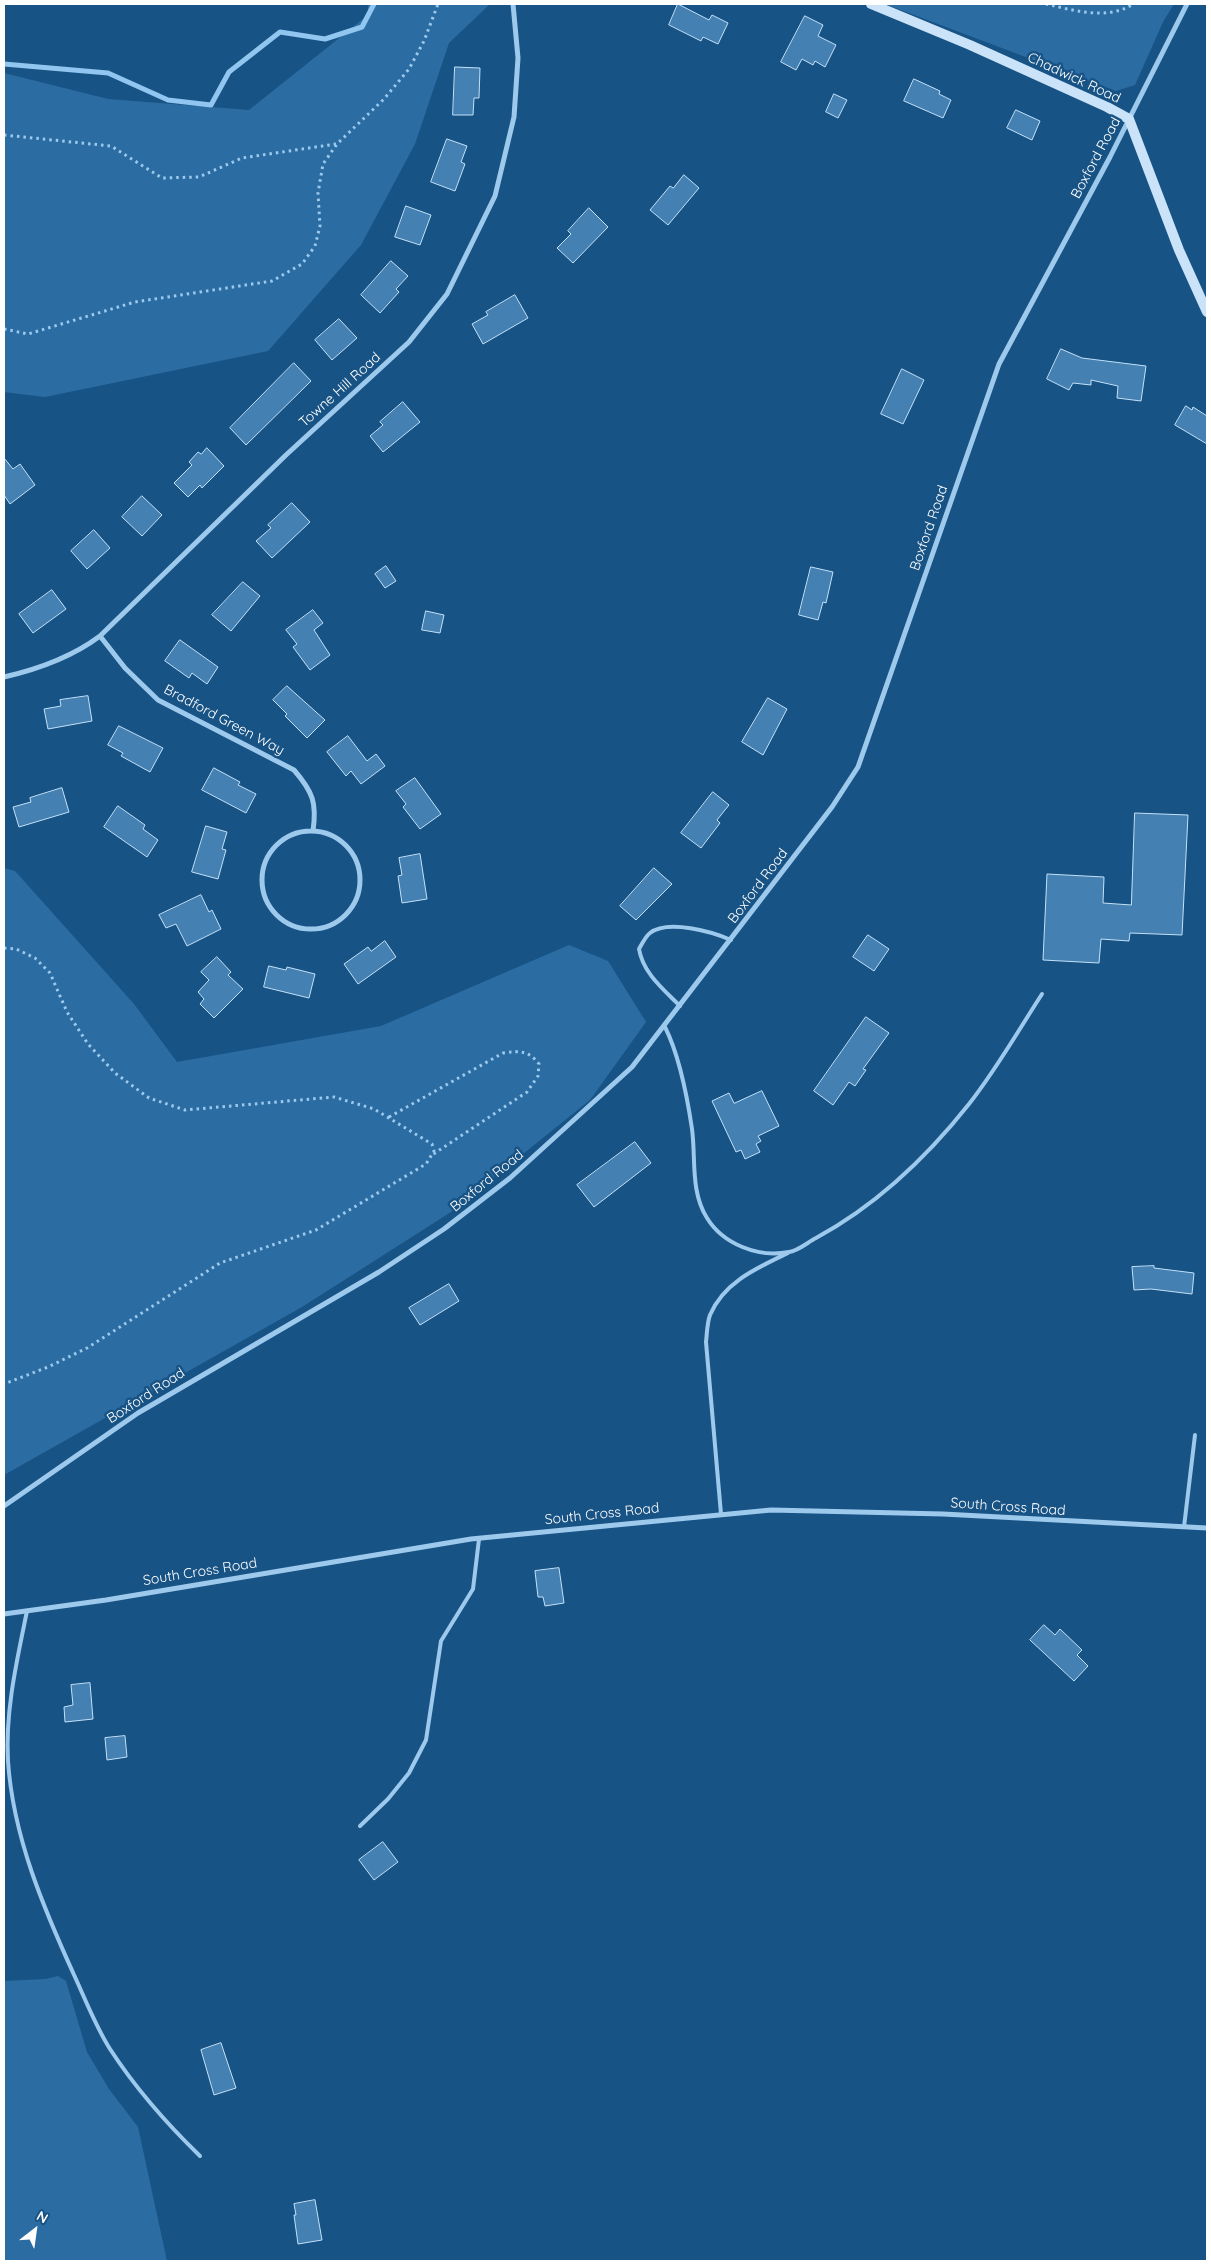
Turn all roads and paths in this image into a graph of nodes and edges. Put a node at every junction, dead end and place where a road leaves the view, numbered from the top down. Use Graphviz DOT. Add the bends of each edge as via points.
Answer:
graph roads {
  1 [pos="438,4"];
  2 [pos="513,4"];
  3 [pos="871,4"];
  4 [pos="1046,4"];
  5 [pos="1133,4"];
  6 [pos="1187,4"];
  7 [pos="1129,119"];
  8 [pos="4,135"];
  9 [pos="336,144"];
  10 [pos="1207,312"];
  11 [pos="4,329"];
  12 [pos="100,636"];
  13 [pos="4,677"];
  14 [pos="313,831"];
  15 [pos="731,940"];
  16 [pos="4,948"];
  17 [pos="1042,994"];
  18 [pos="681,1006"];
  19 [pos="664,1027"];
  20 [pos="388,1117"];
  21 [pos="432,1155"];
  22 [pos="790,1252"];
  23 [pos="4,1384"];
  24 [pos="1196,1434"];
  25 [pos="4,1506"];
  26 [pos="721,1514"];
  27 [pos="1184,1527"];
  28 [pos="1207,1528"];
  29 [pos="479,1538"];
  30 [pos="27,1611"];
  31 [pos="4,1614"];
  32 [pos="360,1826"];
  33 [pos="200,2156"];
  1 -- 9 [label="path" via="409,69 384,99"];
  2 -- 12 [label="street, Towne Hill Road" via="518,58 514,117 495,196 447,294 409,342 286,455"];
  3 -- 7 [label="street, Chadwick Road" via="970,45"];
  4 -- 5 [label="path" via="1081,12 1105,13"];
  6 -- 7 [label="street, Boxford Road"];
  7 -- 10 [label="street, Chadwick Road" via="1179,250"];
  7 -- 15 [label="street, Boxford Road" via="999,364 858,767 832,807"];
  8 -- 9 [label="path" via="112,146 162,178 199,177 242,158"];
  9 -- 11 [label="path" via="323,164 318,193 320,226 315,246 302,264 272,281 134,302 28,334"];
  12 -- 13 [label="street, Towne Hill Road" via="86,647 49,664"];
  12 -- 14 [label="street, Bradford Green Way" via="125,668 158,700 294,770 308,785 316,808"];
  14 -- 14 [label="street" via="332,835 347,847 357,864 360,882 356,901 344,917 328,927 308,930 290,925 274,914 264,897 261,878 265,859 277,844 294,834"];
  15 -- 18 [label="street, Boxford Road"];
  15 -- 18 [label="lane" via="688,928 658,929 647,936 639,949 641,959 649,974"];
  16 -- 20 [label="path" via="16,949 35,958 50,973 67,1012 88,1044 115,1072 149,1098 185,1110 334,1097 374,1109"];
  17 -- 22 [label="lane" via="969,1104 937,1142 869,1204 836,1228"];
  18 -- 19 [label="street, Boxford Road"];
  19 -- 22 [label="lane" via="675,1048 692,1129 699,1205 718,1232 737,1246 758,1251"];
  19 -- 25 [label="street, Boxford Road" via="632,1067 577,1120 444,1229 378,1272 138,1412"];
  20 -- 21 [label="path" via="432,1144"];
  20 -- 21 [label="path" via="503,1053 522,1050 532,1055 539,1064 538,1076 527,1092"];
  21 -- 23 [label="path" via="426,1164 316,1230 220,1264 87,1348"];
  22 -- 26 [label="lane" via="758,1267 731,1285 710,1317 706,1342"];
  24 -- 27 [label="lane"];
  26 -- 27 [label="street, South Cross Road" via="850,1510"];
  26 -- 29 [label="street, South Cross Road"];
  27 -- 28 [label="street, South Cross Road"];
  29 -- 30 [label="street, South Cross Road"];
  29 -- 32 [label="lane" via="472,1589 441,1641 426,1740 409,1773"];
  30 -- 31 [label="street, South Cross Road"];
  30 -- 33 [label="lane" via="14,1678 8,1759 13,1806 25,1849 49,1919 108,2047 167,2123"];
}
